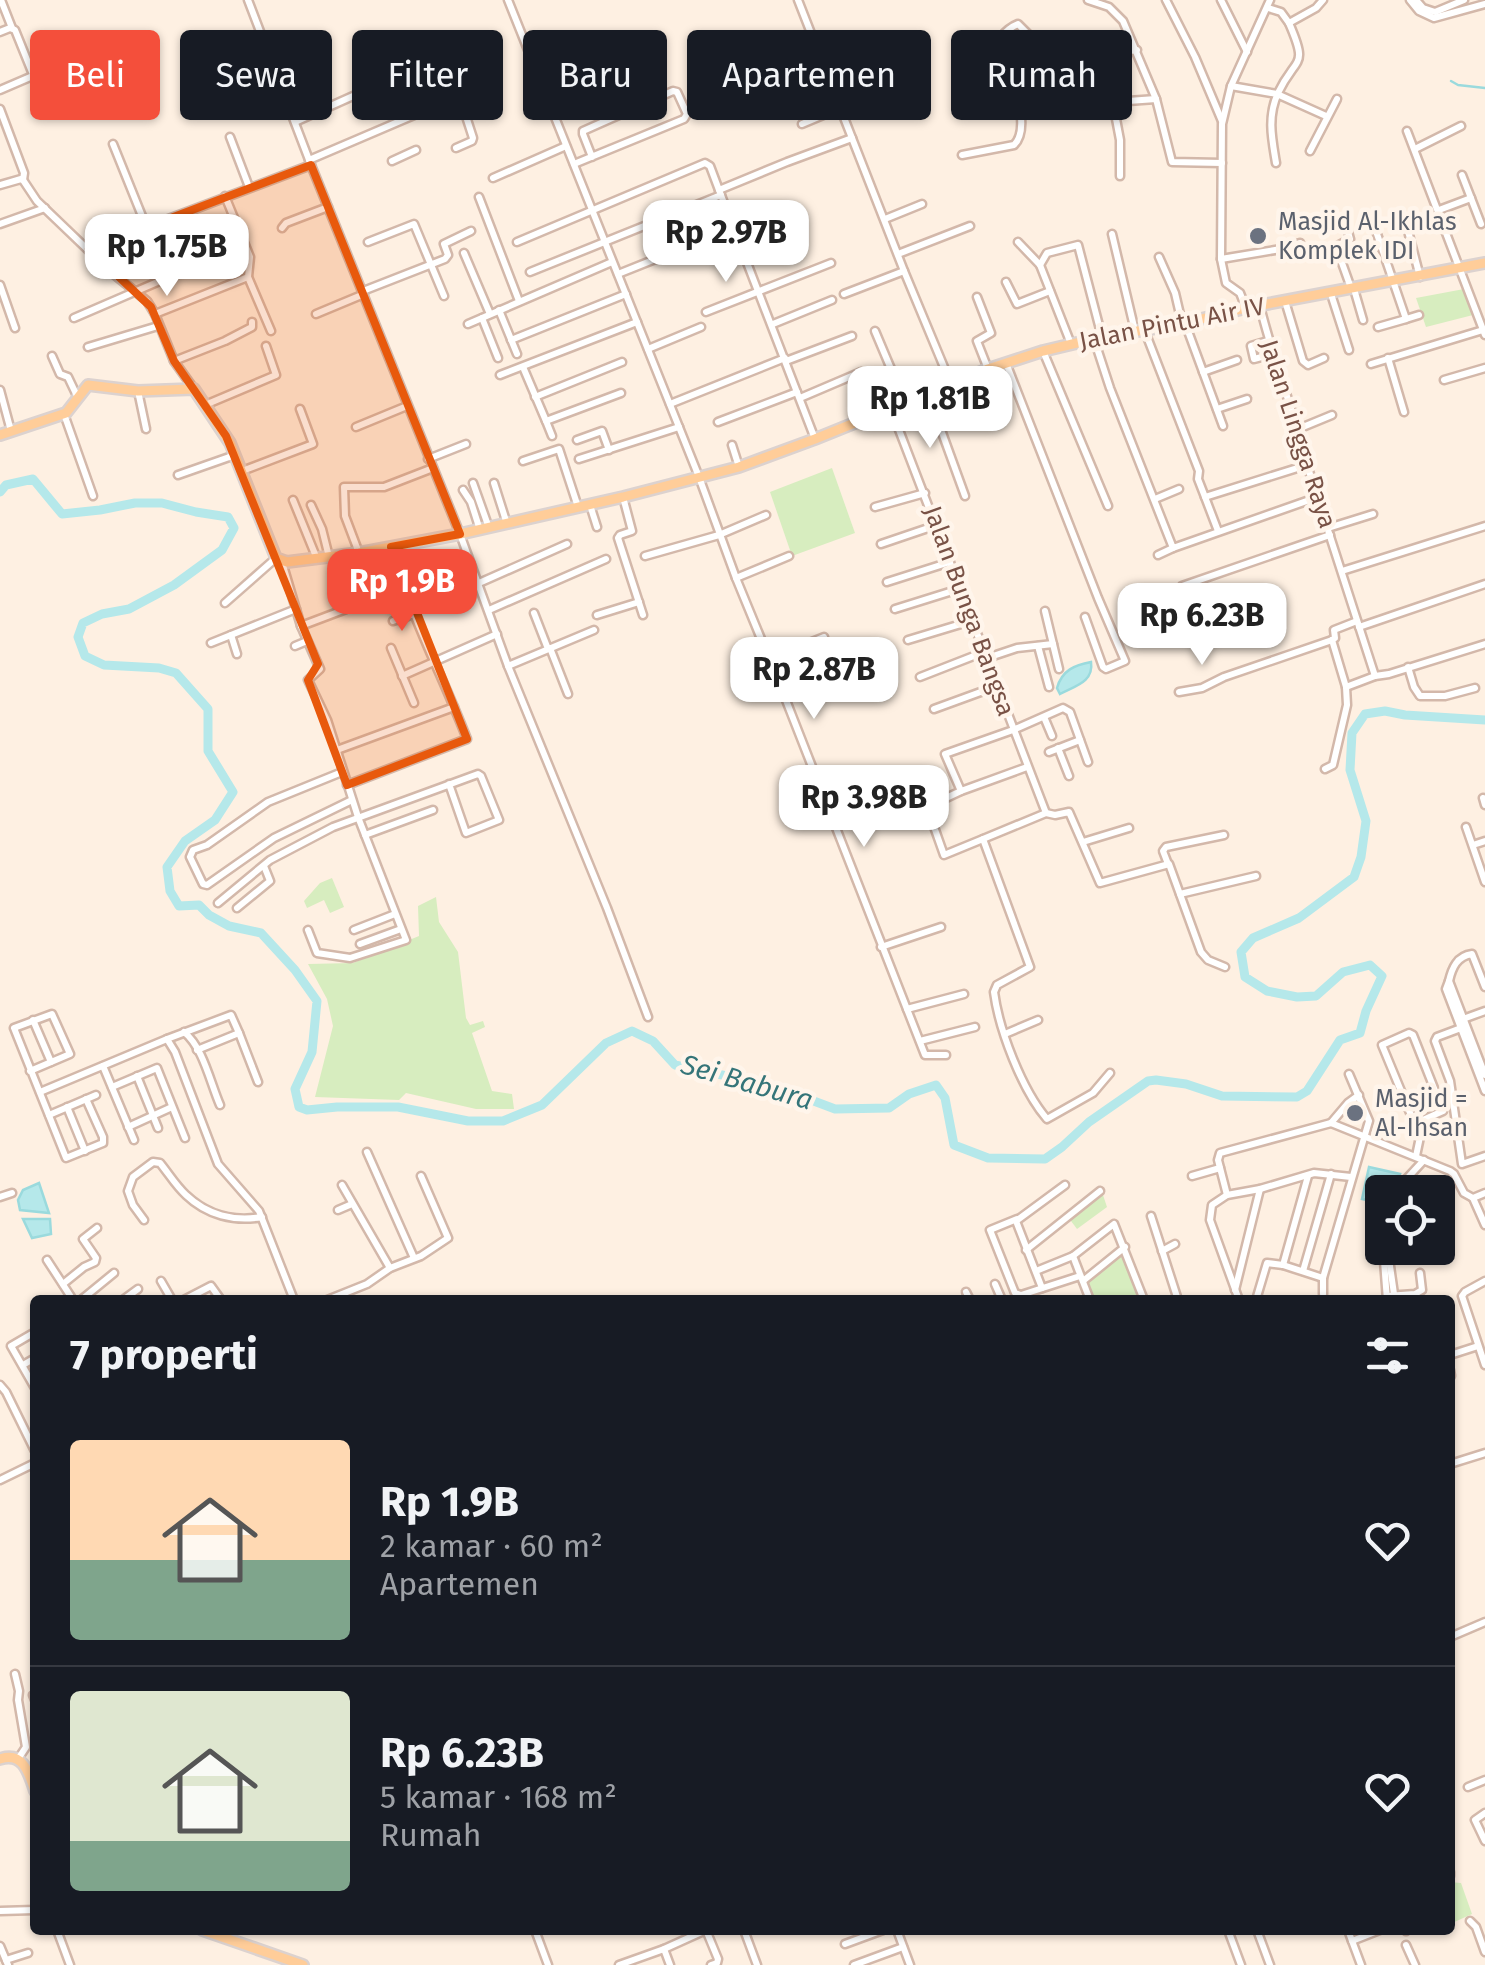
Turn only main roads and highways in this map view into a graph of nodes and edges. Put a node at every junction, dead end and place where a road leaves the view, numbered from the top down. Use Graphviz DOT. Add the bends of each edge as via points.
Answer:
graph roads {
  1 [pos="1485,264"];
  2 [pos="0,435"];
  3 [pos="0,1758"];
  4 [pos="30,1774"];
  5 [pos="216,1935"];
  6 [pos="303,1965"];
  1 -- 2 [label="main road, Jalan Pintu Air IV" via="1043,351 739,466 623,498 329,558 279,560 226,436 194,389 90,384 64,414"];
  3 -- 4 [label="main road" via="18,1759"];
  5 -- 6 [label="main road"];
}
